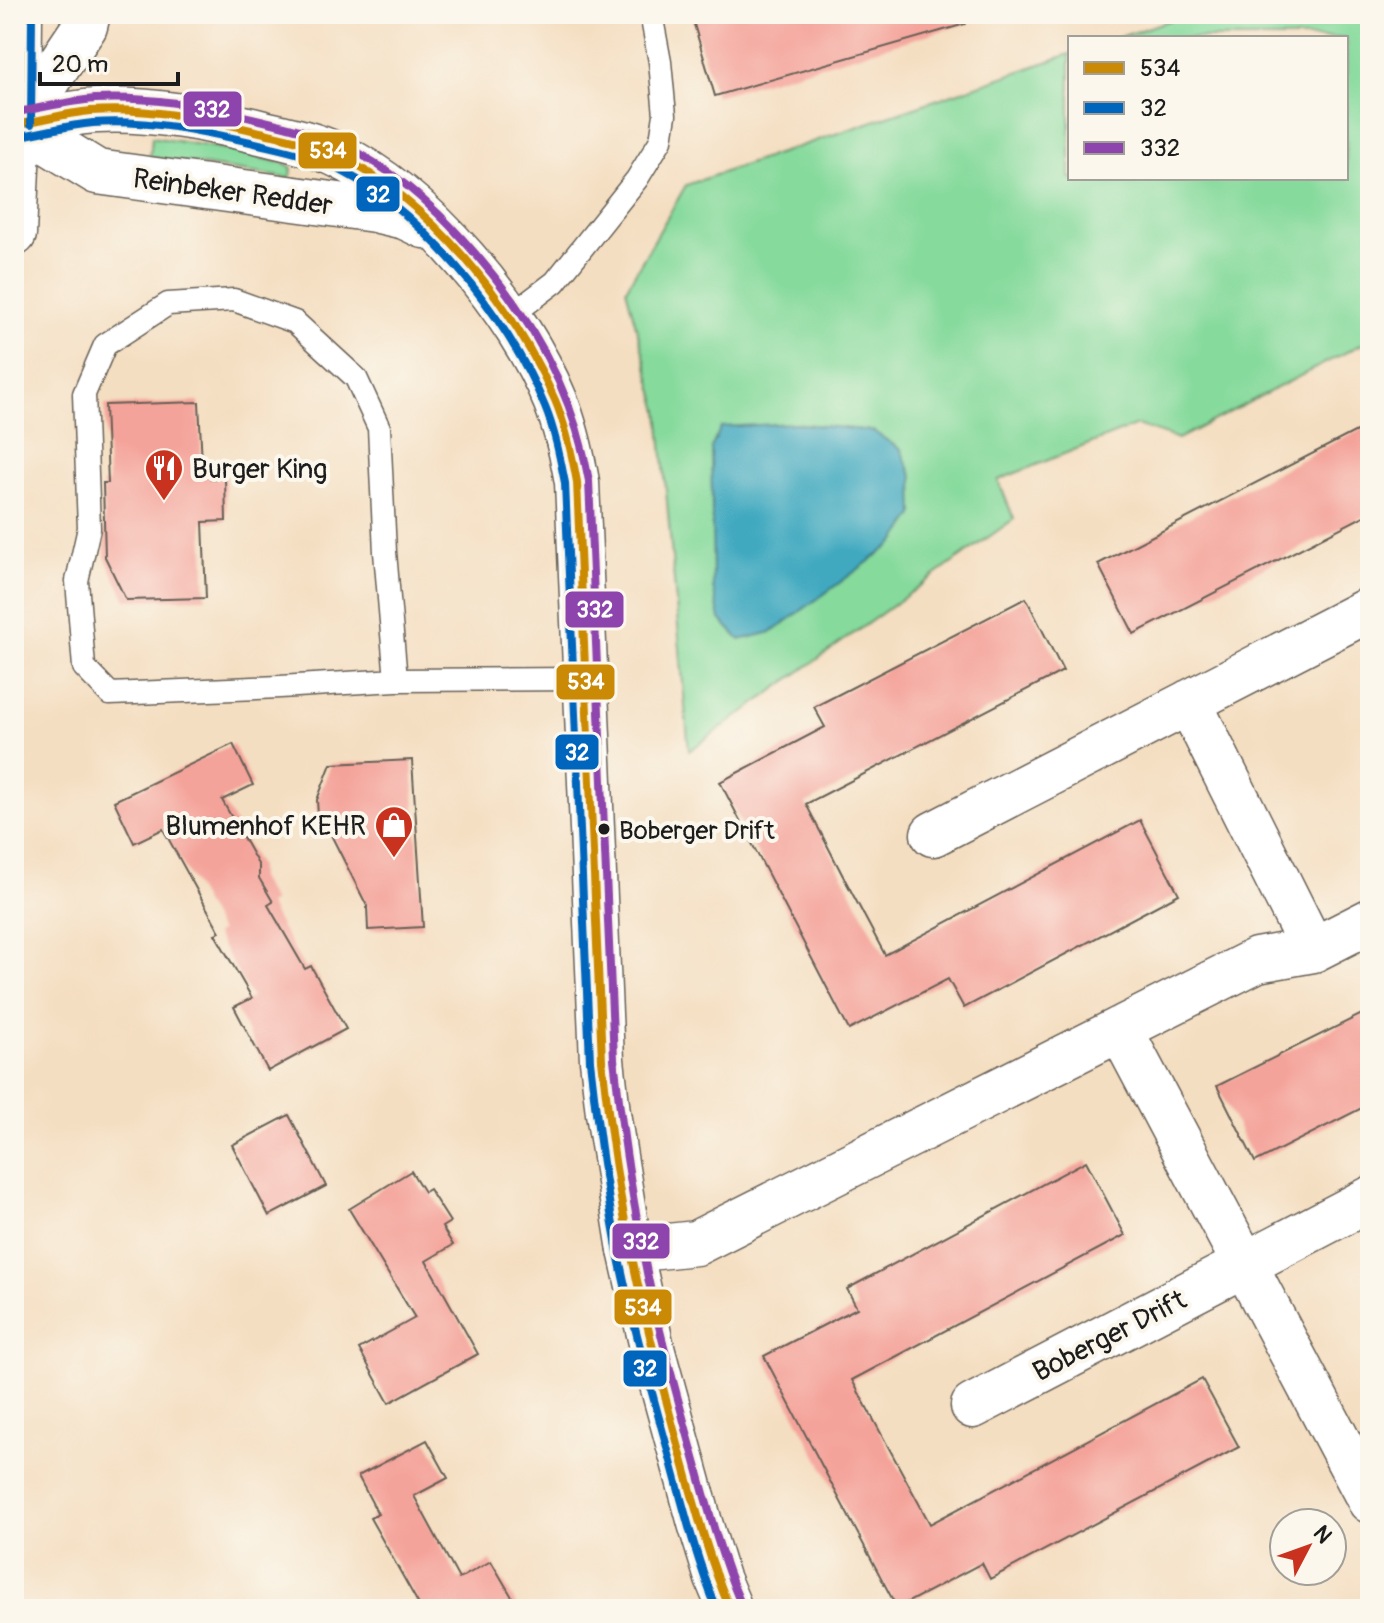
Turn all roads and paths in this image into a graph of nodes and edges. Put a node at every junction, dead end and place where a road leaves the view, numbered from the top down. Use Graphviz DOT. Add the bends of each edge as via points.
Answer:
graph roads {
  1 [pos="20,14"];
  2 [pos="88,14"];
  3 [pos="651,14"];
  4 [pos="16,124"];
  5 [pos="14,234"];
  6 [pos="451,245"];
  7 [pos="509,317"];
  8 [pos="1370,609"];
  9 [pos="586,679"];
  10 [pos="396,680"];
  11 [pos="1189,702"];
  12 [pos="933,834"];
  13 [pos="1370,921"];
  14 [pos="1313,950"];
  15 [pos="1120,1029"];
  16 [pos="1370,1199"];
  17 [pos="630,1250"];
  18 [pos="1245,1265"];
  19 [pos="973,1406"];
  20 [pos="1370,1501"];
  21 [pos="730,1609"];
  1 -- 4 [label="street"];
  2 -- 4 [label="street" via="85,26"];
  3 -- 7 [label="lane" via="665,115 661,140 637,179 555,282"];
  4 -- 5 [label="street"];
  4 -- 6 [label="street, Reinbeker Redder" via="97,172 375,210 417,222"];
  4 -- 6 [label="street, Reinbeker Redder" via="96,111 153,113 303,142 368,172"];
  6 -- 7 [label="street, Reinbeker Redder"];
  7 -- 9 [label="street, Reinbeker Redder" via="539,365 569,440 577,482"];
  8 -- 11 [label="street"];
  9 -- 10 [label="lane"];
  9 -- 17 [label="street, Reinbeker Redder" via="602,1060"];
  10 -- 10 [label="lane" via="379,428 356,378 295,322 234,300 168,304 105,345 84,394 89,528 77,581 84,667 110,694"];
  11 -- 12 [label="street"];
  11 -- 14 [label="street"];
  13 -- 14 [label="street"];
  14 -- 15 [label="street" via="1257,960"];
  15 -- 17 [label="street" via="696,1243"];
  15 -- 18 [label="street"];
  16 -- 18 [label="street, Boberger Drift"];
  17 -- 21 [label="street, Reinbeker Redder" via="696,1509"];
  18 -- 19 [label="street, Boberger Drift"];
  18 -- 20 [label="street"];
}
